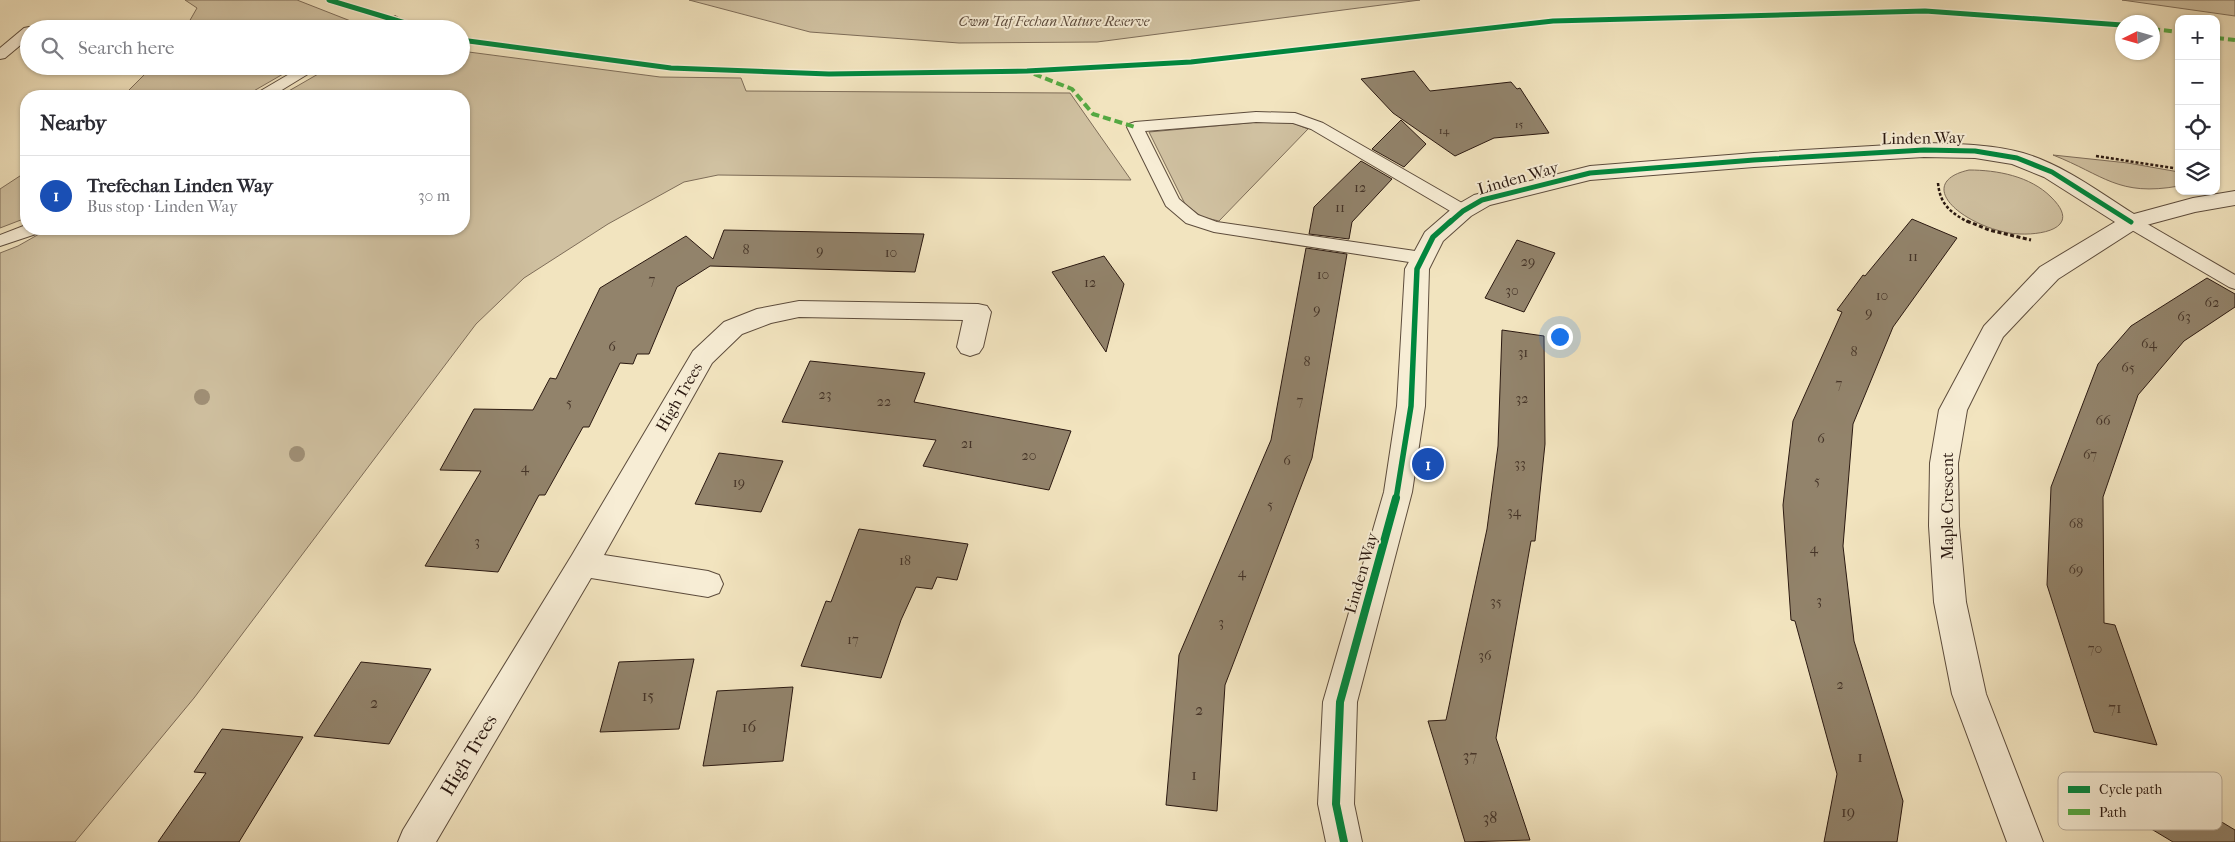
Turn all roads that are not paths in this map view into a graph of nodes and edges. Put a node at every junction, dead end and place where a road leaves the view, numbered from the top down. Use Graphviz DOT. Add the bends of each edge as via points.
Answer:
graph roads {
  1 [pos="20,38"];
  2 [pos="0,55"];
  3 [pos="298,75"];
  4 [pos="272,90"];
  5 [pos="2235,198"];
  6 [pos="1463,210"];
  7 [pos="2132,222"];
  8 [pos="20,234"];
  9 [pos="0,241"];
  10 [pos="1422,258"];
  11 [pos="2235,283"];
  12 [pos="970,347"];
  13 [pos="583,564"];
  14 [pos="708,584"];
  15 [pos="416,842"];
  16 [pos="1344,842"];
  17 [pos="2025,842"];
  1 -- 2 [label="lane"];
  3 -- 4 [label="lane"];
  5 -- 7 [label="street, Maple Crescent" via="2193,205"];
  6 -- 7 [label="street, Linden Way" via="1482,200 1590,173 1924,150 1974,151 2017,158 2052,172"];
  6 -- 10 [label="street, Linden Way" via="1434,237"];
  6 -- 10 [label="lane" via="1317,126 1295,118 1256,116 1135,127 1172,202 1192,220 1214,227"];
  7 -- 11 [label="lane"];
  7 -- 17 [label="street, Maple Crescent" via="2049,274 2036,286 1993,332 1953,410 1944,463 1944,526 1950,602 1969,694"];
  8 -- 9 [label="lane"];
  10 -- 16 [label="street, Linden Way" via="1417,269 1411,406 1398,492 1340,702 1336,804"];
  12 -- 13 [label="street, High Trees" via="978,312 799,309 733,328 702,357"];
  13 -- 14 [label="street"];
  13 -- 15 [label="street, High Trees"];
}
